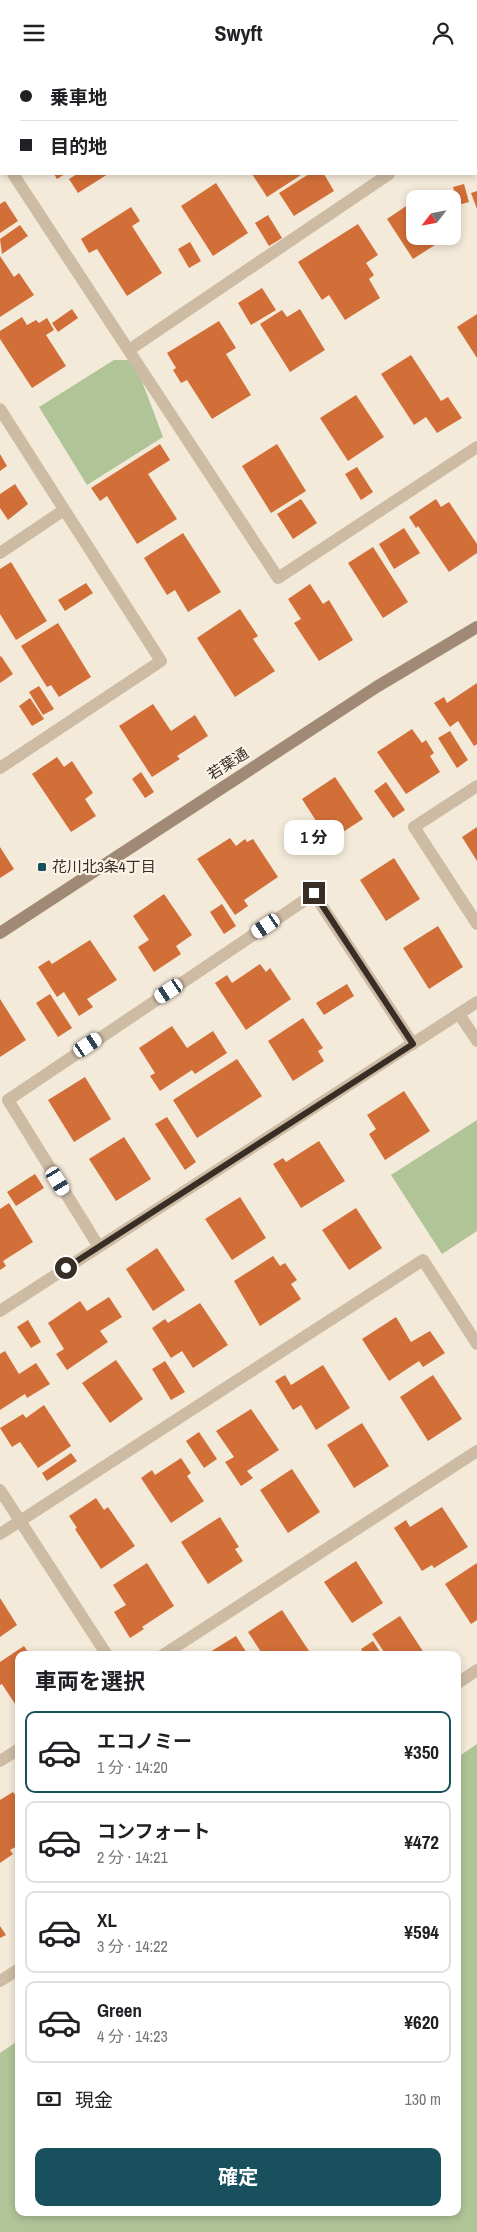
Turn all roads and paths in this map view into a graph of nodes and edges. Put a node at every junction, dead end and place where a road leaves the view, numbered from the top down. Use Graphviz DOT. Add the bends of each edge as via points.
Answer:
graph roads {
  1 [pos="14,175"];
  2 [pos="388,175"];
  3 [pos="129,350"];
  4 [pos="0,409"];
  5 [pos="477,447"];
  6 [pos="64,510"];
  7 [pos="0,553"];
  8 [pos="477,627"];
  9 [pos="0,768"];
  10 [pos="477,785"];
  11 [pos="477,924"];
  12 [pos="0,933"];
  13 [pos="477,1002"];
  14 [pos="460,1014"];
  15 [pos="477,1041"];
  16 [pos="413,1044"];
  17 [pos="99,1247"];
  18 [pos="0,1311"];
  19 [pos="477,1344"];
  20 [pos="477,1451"];
  21 [pos="0,1490"];
  22 [pos="20,1521"];
  23 [pos="0,1534"];
  24 [pos="104,1651"];
  25 [pos="168,1651"];
  26 [pos="477,1670"];
  27 [pos="461,1681"];
  28 [pos="15,1752"];
  29 [pos="0,1761"];
  30 [pos="15,1972"];
  31 [pos="0,1981"];
  1 -- 3 [label="street"];
  2 -- 3 [label="street"];
  3 -- 5 [label="street" via="278,578"];
  4 -- 6 [label="street"];
  6 -- 7 [label="street"];
  6 -- 9 [label="street" via="161,661"];
  8 -- 12 [label="street, 若葉通" via="378,686"];
  10 -- 11 [label="street" via="414,827"];
  13 -- 14 [label="street"];
  14 -- 15 [label="street"];
  14 -- 16 [label="street"];
  16 -- 17 [label="street"];
  16 -- 17 [label="street" via="314,893 8,1100"];
  17 -- 18 [label="street"];
  19 -- 22 [label="street" via="423,1260"];
  20 -- 25 [label="street"];
  21 -- 22 [label="street"];
  22 -- 23 [label="street"];
  22 -- 24 [label="street"];
  26 -- 27 [label="street"];
  28 -- 29 [label="street"];
  30 -- 31 [label="street"];
}
